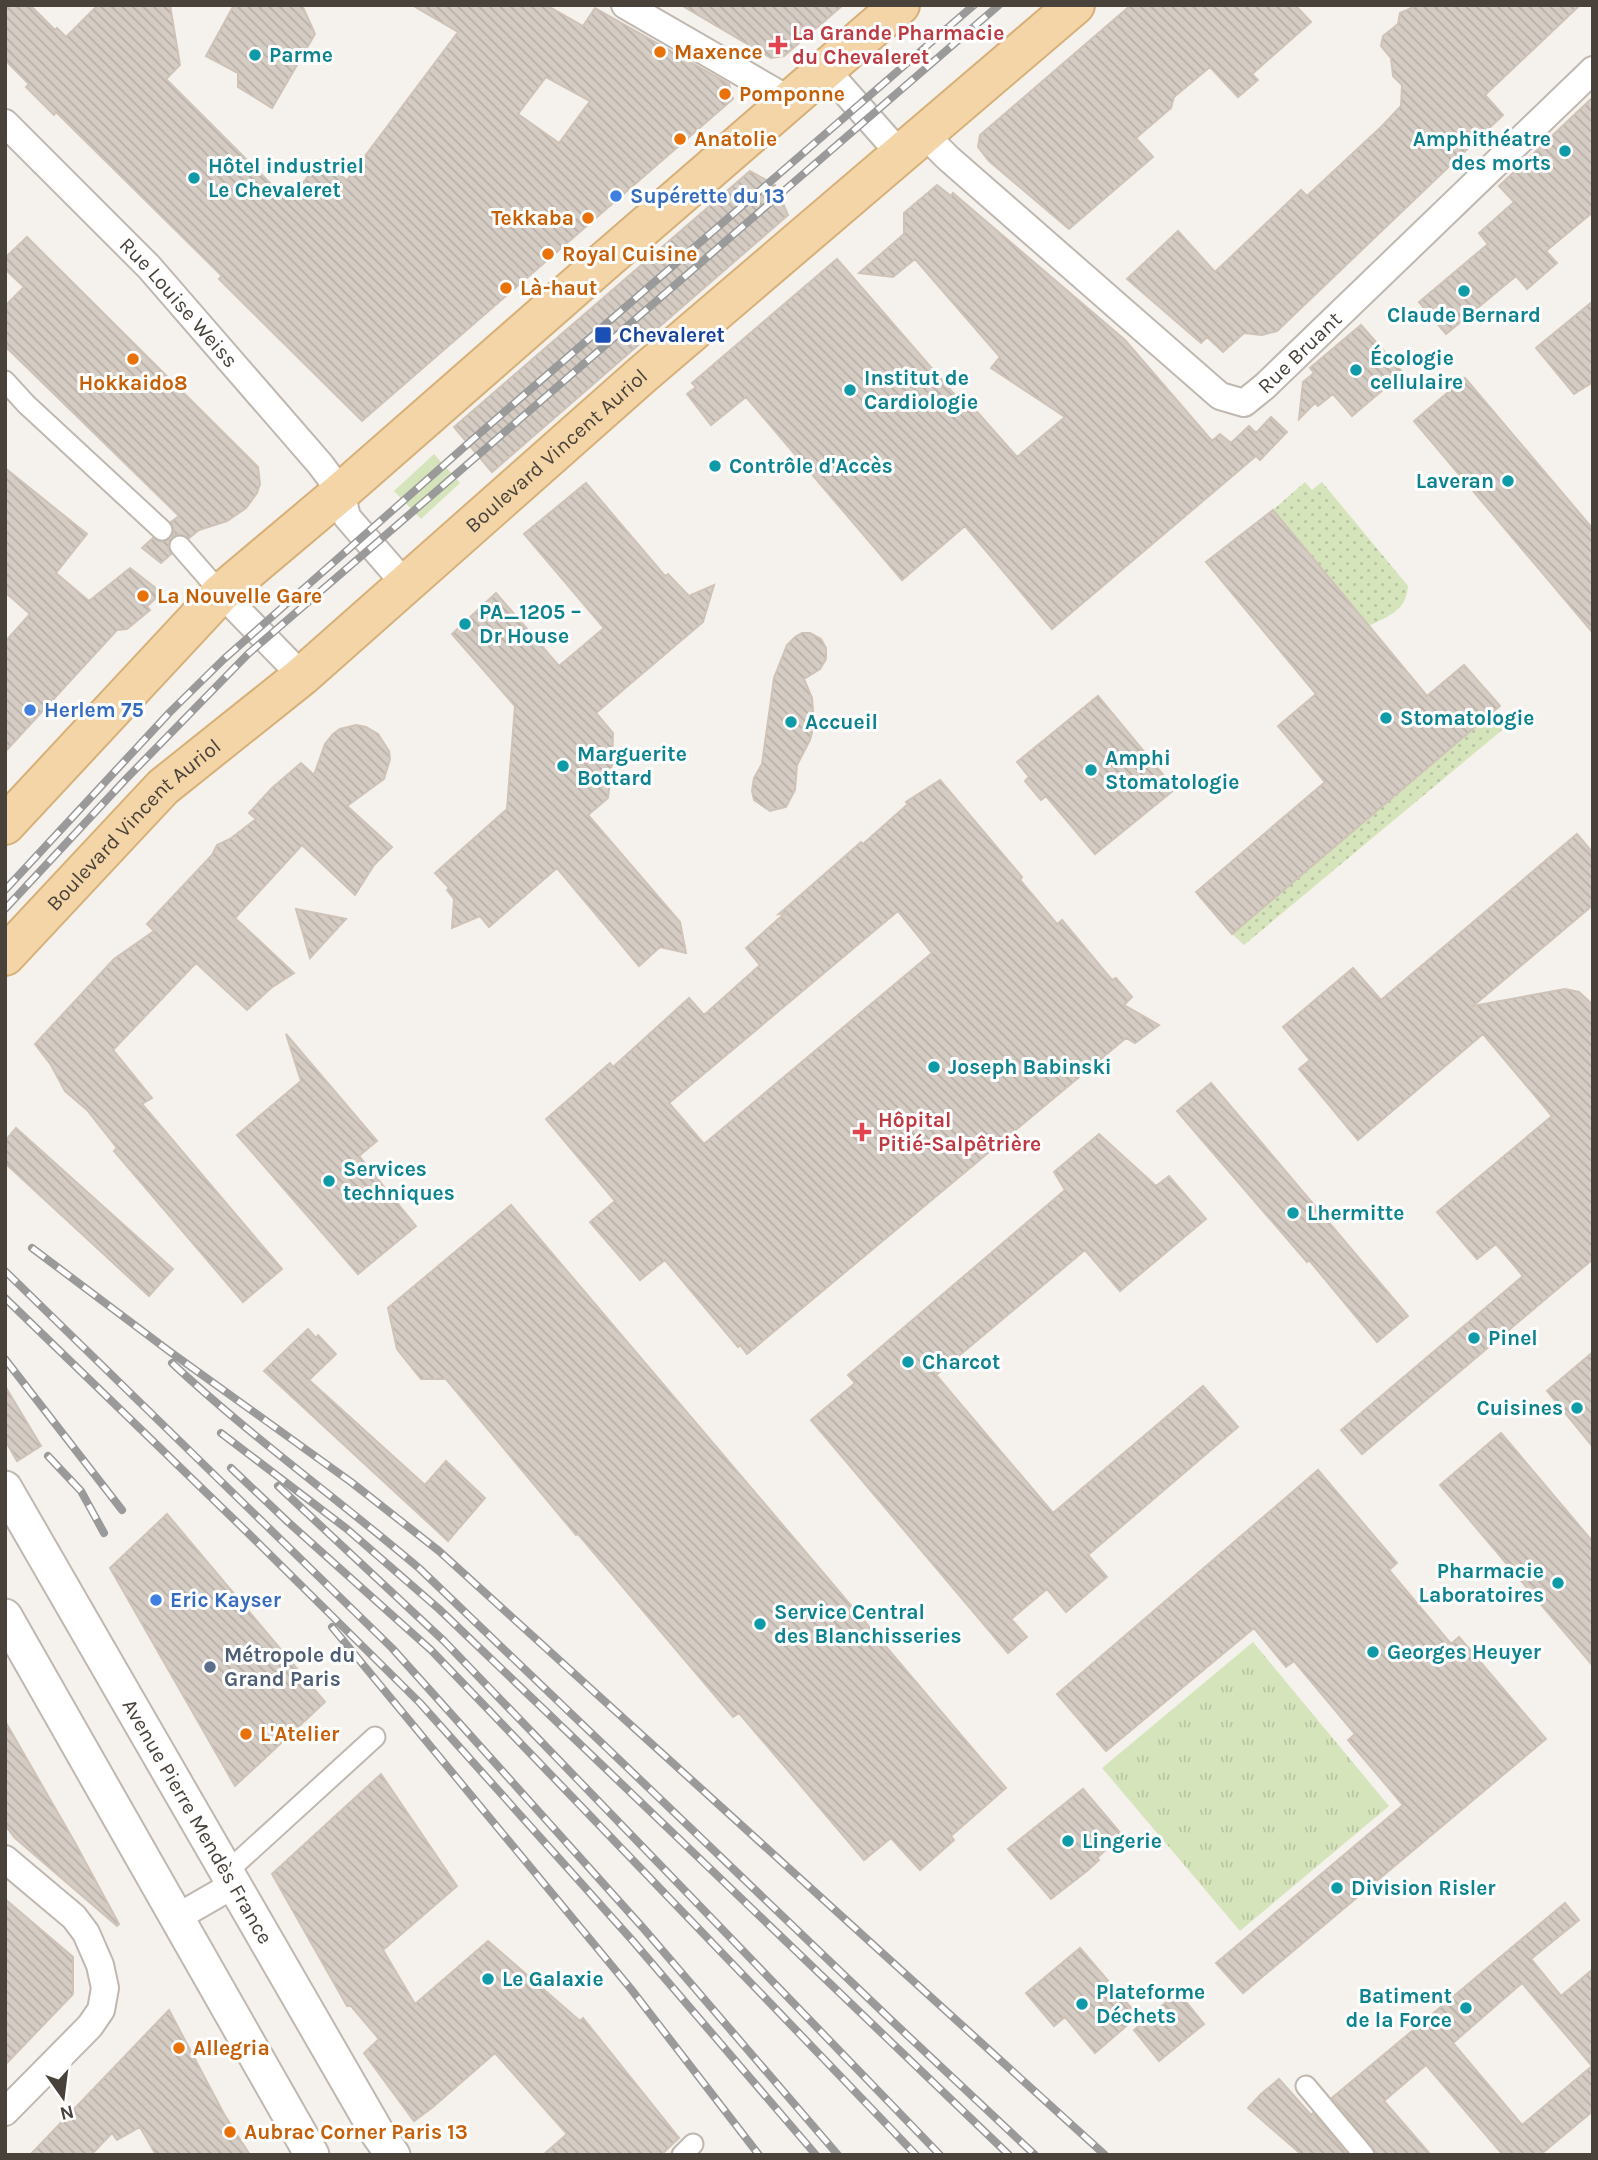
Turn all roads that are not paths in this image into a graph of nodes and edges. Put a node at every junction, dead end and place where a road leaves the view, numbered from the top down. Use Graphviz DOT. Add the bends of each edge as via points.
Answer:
graph roads {
  1 [pos="625,5"];
  2 [pos="900,5"];
  3 [pos="1075,5"];
  4 [pos="826,70"];
  5 [pos="1593,70"];
  6 [pos="790,101"];
  7 [pos="5,123"];
  8 [pos="913,145"];
  9 [pos="5,381"];
  10 [pos="341,492"];
  11 [pos="162,530"];
  12 [pos="180,547"];
  13 [pos="405,585"];
  14 [pos="221,593"];
  15 [pos="302,676"];
  16 [pos="5,825"];
  17 [pos="5,956"];
  18 [pos="5,1488"];
  19 [pos="5,1616"];
  20 [pos="375,1737"];
  21 [pos="5,1859"];
  22 [pos="231,1878"];
  23 [pos="176,1919"];
  24 [pos="1306,2086"];
  25 [pos="5,2112"];
  26 [pos="312,2155"];
  27 [pos="393,2155"];
  28 [pos="1364,2155"];
  1 -- 6 [label="street"];
  2 -- 4 [label="main road"];
  3 -- 8 [label="main road, Boulevard Vincent Auriol"];
  4 -- 6 [label="main road"];
  4 -- 8 [label="street"];
  5 -- 8 [label="street, Rue Bruant" via="1244,403 1220,396 948,158"];
  6 -- 10 [label="main road"];
  7 -- 10 [label="street, Rue Louise Weiss" via="149,267"];
  8 -- 13 [label="main road, Boulevard Vincent Auriol" via="643,374"];
  9 -- 11 [label="street"];
  10 -- 13 [label="street" via="347,517"];
  10 -- 14 [label="main road"];
  12 -- 14 [label="street"];
  13 -- 15 [label="main road, Boulevard Vincent Auriol"];
  14 -- 15 [label="street"];
  14 -- 16 [label="main road"];
  15 -- 17 [label="main road, Boulevard Vincent Auriol" via="163,787"];
  18 -- 22 [label="street, Avenue Pierre Mendès France"];
  19 -- 23 [label="street"];
  20 -- 22 [label="street"];
  21 -- 25 [label="street" via="81,1925 100,1965 104,1988 101,2010 90,2026"];
  22 -- 23 [label="street"];
  22 -- 27 [label="street, Avenue Pierre Mendès France"];
  23 -- 26 [label="street"];
  24 -- 28 [label="street"];
}
